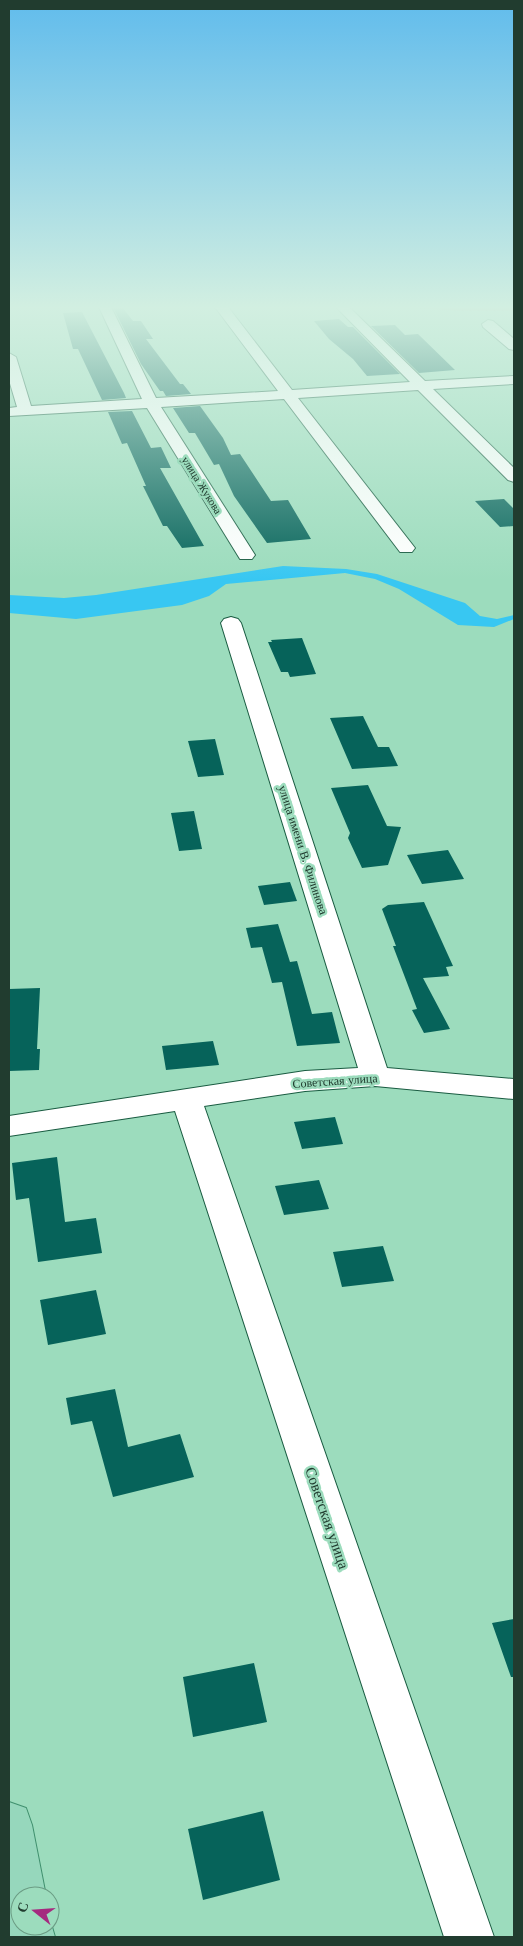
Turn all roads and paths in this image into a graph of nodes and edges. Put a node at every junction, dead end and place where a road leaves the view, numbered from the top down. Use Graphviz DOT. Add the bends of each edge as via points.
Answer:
graph roads {
  1 [pos="21,398"];
  2 [pos="149,398"];
  3 [pos="257,398"];
  4 [pos="289,398"];
  5 [pos="431,398"];
  6 [pos="152,404"];
  7 [pos="25,411"];
  8 [pos="9,412"];
  9 [pos="514,477"];
  10 [pos="406,548"];
  11 [pos="246,555"];
  12 [pos="231,624"];
  13 [pos="375,1076"];
  14 [pos="514,1089"];
  15 [pos="186,1099"];
  16 [pos="9,1126"];
  17 [pos="9,1825"];
  18 [pos="20,1886"];
  19 [pos="469,1937"];
  1 -- 7 [label="street"];
  2 -- 6 [label="street, улица Жукова"];
  3 -- 6 [label="street"];
  4 -- 10 [label="street"];
  5 -- 9 [label="street"];
  6 -- 7 [label="street"];
  6 -- 11 [label="street, улица Жукова"];
  7 -- 8 [label="street"];
  12 -- 13 [label="street, улица имени В. Филинова"];
  13 -- 14 [label="street, Советская улица"];
  13 -- 15 [label="street, Советская улица" via="305,1082"];
  15 -- 16 [label="street, Советская улица"];
  15 -- 19 [label="street, Советская улица"];
  17 -- 18 [label="main road"];
}
